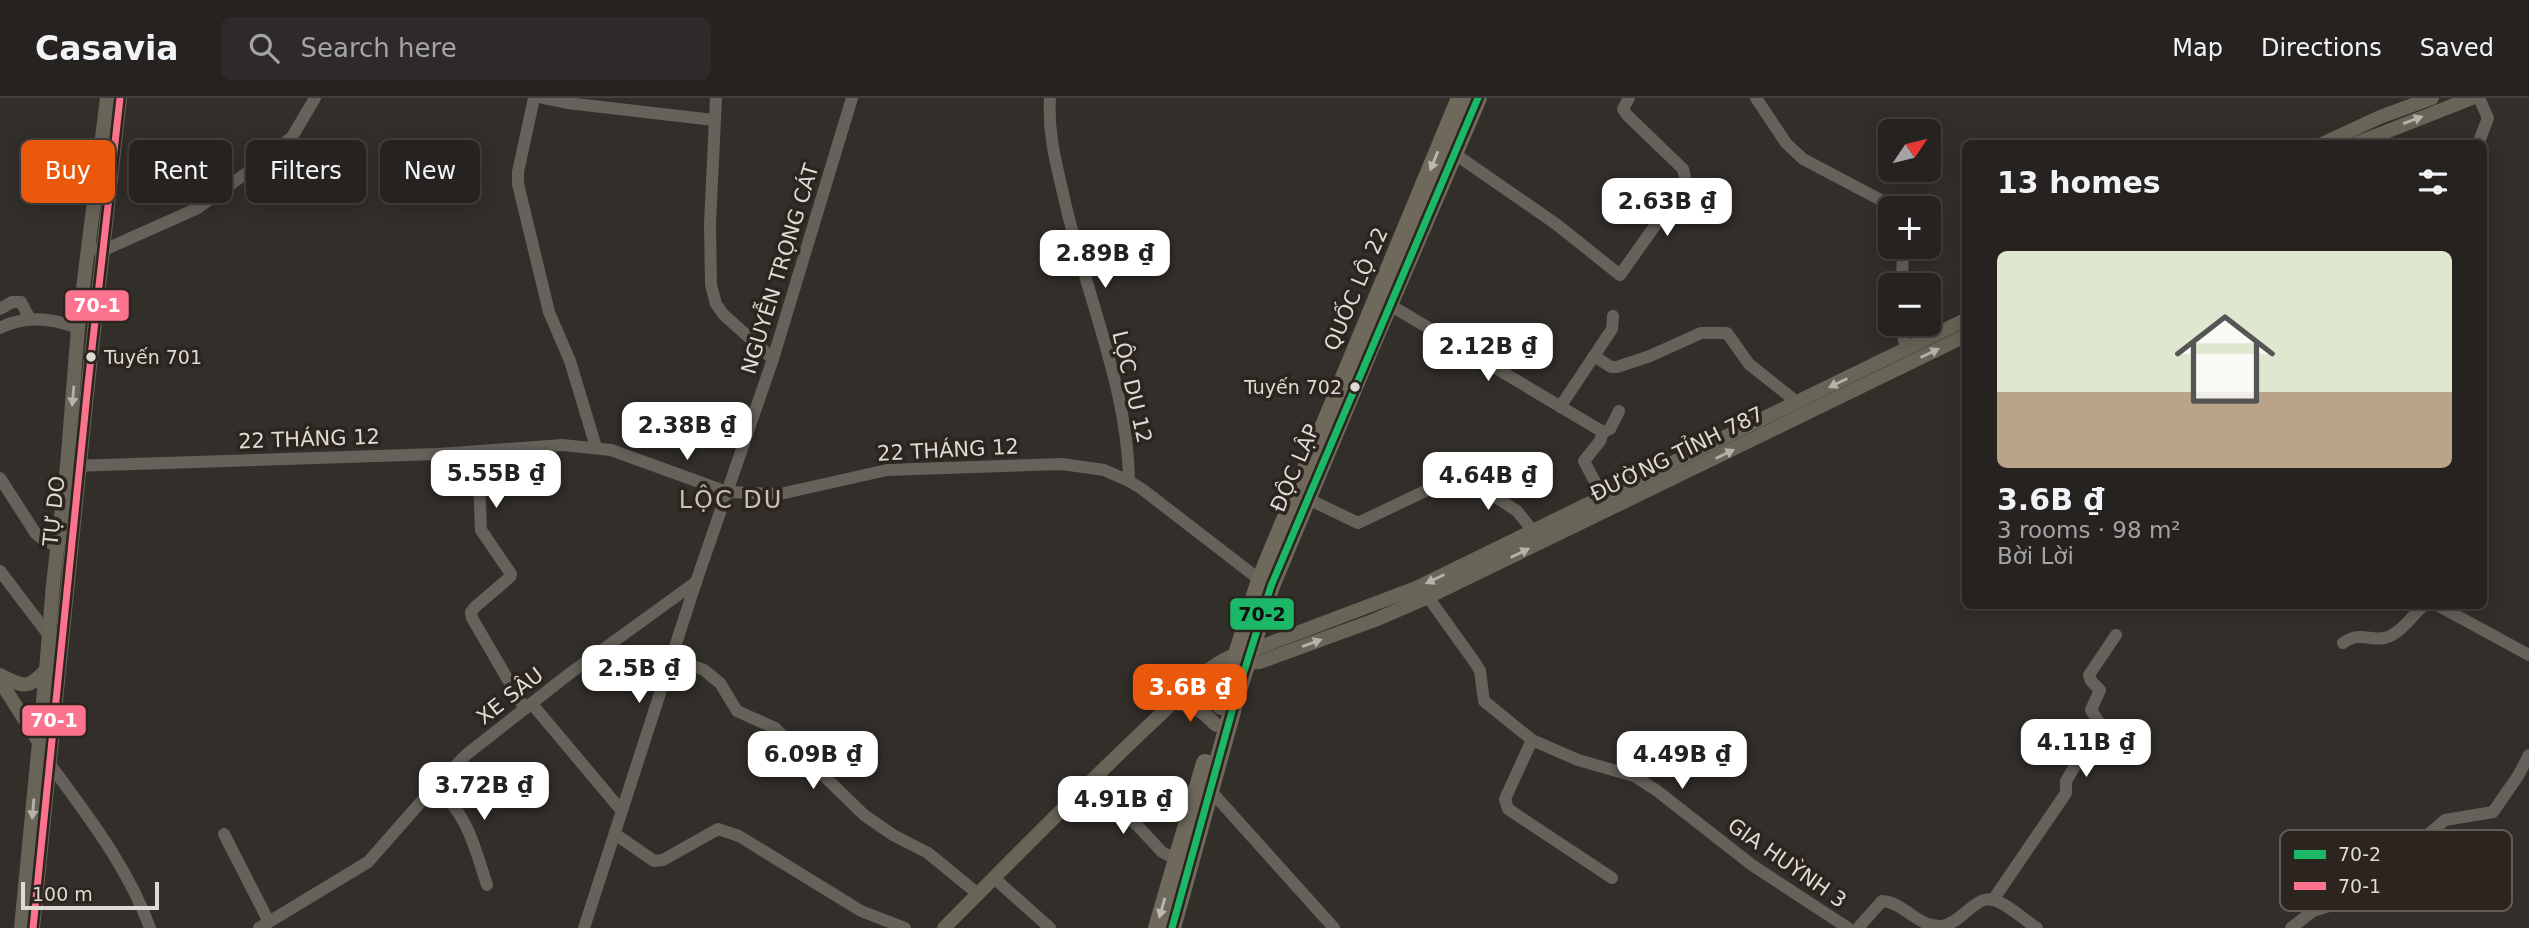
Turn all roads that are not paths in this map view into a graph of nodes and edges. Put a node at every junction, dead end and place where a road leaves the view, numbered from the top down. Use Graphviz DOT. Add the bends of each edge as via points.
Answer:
graph roads {
  1 [pos="107,98"];
  2 [pos="120,98"];
  3 [pos="315,98"];
  4 [pos="534,98"];
  5 [pos="543,98"];
  6 [pos="716,98"];
  7 [pos="852,98"];
  8 [pos="1050,98"];
  9 [pos="1460,98"];
  10 [pos="1478,98"];
  11 [pos="1629,98"];
  12 [pos="1756,98"];
  13 [pos="2432,98"];
  14 [pos="2472,98"];
  15 [pos="2479,98"];
  16 [pos="714,120"];
  17 [pos="2331,140"];
  18 [pos="2365,140"];
  19 [pos="2480,140"];
  20 [pos="1455,154"];
  21 [pos="1878,199"];
  22 [pos="87,247"];
  23 [pos="104,250"];
  24 [pos="1390,305"];
  25 [pos="0,309"];
  26 [pos="1613,316"];
  27 [pos="30,319"];
  28 [pos="1962,322"];
  29 [pos="0,328"];
  30 [pos="78,328"];
  31 [pos="1903,336"];
  32 [pos="1962,337"];
  33 [pos="1906,350"];
  34 [pos="1594,356"];
  35 [pos="773,359"];
  36 [pos="1798,403"];
  37 [pos="1560,407"];
  38 [pos="1619,411"];
  39 [pos="1604,432"];
  40 [pos="596,447"];
  41 [pos="478,452"];
  42 [pos="73,466"];
  43 [pos="0,478"];
  44 [pos="1129,481"];
  45 [pos="727,492"];
  46 [pos="1603,497"];
  47 [pos="1306,498"];
  48 [pos="1533,531"];
  49 [pos="58,546"];
  50 [pos="0,571"];
  51 [pos="696,582"];
  52 [pos="1266,583"];
  53 [pos="1428,597"];
  54 [pos="2420,609"];
  55 [pos="2445,609"];
  56 [pos="48,634"];
  57 [pos="2116,635"];
  58 [pos="2346,641"];
  59 [pos="2529,655"];
  60 [pos="1245,656"];
  61 [pos="671,658"];
  62 [pos="46,670"];
  63 [pos="0,675"];
  64 [pos="0,681"];
  65 [pos="1173,703"];
  66 [pos="528,706"];
  67 [pos="1216,725"];
  68 [pos="1531,740"];
  69 [pos="39,741"];
  70 [pos="2529,755"];
  71 [pos="49,763"];
  72 [pos="1094,779"];
  73 [pos="435,786"];
  74 [pos="1210,790"];
  75 [pos="621,810"];
  76 [pos="2434,830"];
  77 [pos="224,834"];
  78 [pos="615,834"];
  79 [pos="1177,860"];
  80 [pos="994,878"];
  81 [pos="1612,878"];
  82 [pos="487,885"];
  83 [pos="978,894"];
  84 [pos="1993,900"];
  85 [pos="2313,911"];
  86 [pos="264,925"];
  87 [pos="587,927"];
  88 [pos="22,928"];
  89 [pos="33,928"];
  90 [pos="150,928"];
  91 [pos="905,928"];
  92 [pos="944,928"];
  93 [pos="1050,928"];
  94 [pos="1157,928"];
  95 [pos="1172,928"];
  96 [pos="1334,928"];
  97 [pos="1848,928"];
  98 [pos="1858,928"];
  99 [pos="2037,928"];
  100 [pos="2291,928"];
  1 -- 22 [label="main road, TỰ DO"];
  2 -- 23 [label="main road, TỰ DO"];
  3 -- 23 [label="street" via="292,137 253,169 198,208"];
  4 -- 40 [label="street" via="517,184 549,312 570,361"];
  5 -- 16 [label="street"];
  6 -- 16 [label="street"];
  7 -- 35 [label="street, NGUYỄN TRỌNG CÁT"];
  8 -- 44 [label="street, LỘC DU 12" via="1048,128 1072,237 1109,363 1128,449"];
  9 -- 52 [label="highway, QUỐC LỘ 22, one-way"];
  10 -- 20 [label="highway, ĐỘC LẬP"];
  11 -- 20 [label="street" via="1623,109 1627,115 1683,169 1686,182 1620,275"];
  12 -- 21 [label="street" via="1786,143 1803,159"];
  13 -- 17 [label="main road"];
  18 -- 14 [label="main road, one-way"];
  15 -- 19 [label="street" via="2488,118"];
  16 -- 35 [label="street" via="711,285 724,315"];
  20 -- 24 [label="highway, ĐỘC LẬP"];
  22 -- 23 [label="street"];
  22 -- 30 [label="main road, TỰ DO"];
  23 -- 42 [label="main road, TỰ DO"];
  24 -- 37 [label="street"];
  24 -- 47 [label="highway, ĐỘC LẬP"];
  25 -- 27 [label="street" via="21,302"];
  26 -- 34 [label="street" via="1612,329"];
  27 -- 29 [label="street"];
  27 -- 30 [label="street"];
  28 -- 33 [label="main road, ĐƯỜNG TỈNH 787"];
  30 -- 42 [label="main road, TỰ DO, one-way"];
  31 -- 33 [label="street"];
  53 -- 32 [label="main road, ĐƯỜNG TỈNH 787, one-way"];
  33 -- 36 [label="main road, ĐƯỜNG TỈNH 787, one-way"];
  34 -- 36 [label="street" via="1618,367 1701,333 1727,333 1749,364"];
  34 -- 37 [label="street"];
  35 -- 45 [label="street, NGUYỄN TRỌNG CÁT"];
  36 -- 46 [label="main road, ĐƯỜNG TỈNH 787"];
  37 -- 39 [label="street"];
  38 -- 39 [label="street"];
  39 -- 46 [label="street" via="1584,461"];
  40 -- 41 [label="street, 22 THÁNG 12"];
  40 -- 45 [label="street, 22 THÁNG 12"];
  41 -- 42 [label="street, 22 THÁNG 12"];
  41 -- 66 [label="street" via="481,530 511,574 475,607 472,618"];
  42 -- 49 [label="main road, TỰ DO"];
  42 -- 71 [label="main road, TỰ DO"];
  43 -- 49 [label="street" via="36,534"];
  44 -- 45 [label="street, 22 THÁNG 12" via="1104,470 1062,464 887,470 780,494"];
  44 -- 52 [label="street, 22 THÁNG 12"];
  45 -- 51 [label="street, NGUYỄN TRỌNG CÁT"];
  46 -- 48 [label="main road, ĐƯỜNG TỈNH 787"];
  47 -- 48 [label="street" via="1358,523 1461,474 1517,511"];
  47 -- 52 [label="highway, ĐỘC LẬP"];
  48 -- 60 [label="main road, ĐƯỜNG TỈNH 787, one-way" via="1416,588"];
  49 -- 56 [label="main road, TỰ DO"];
  50 -- 56 [label="street"];
  51 -- 61 [label="street, NGUYỄN TRỌNG CÁT"];
  51 -- 66 [label="street, XE SÂU"];
  52 -- 60 [label="highway, QUỐC LỘ 22" via="1249,620"];
  60 -- 53 [label="main road, ĐƯỜNG TỈNH 787, one-way" via="1260,662"];
  53 -- 68 [label="street, GIA HUỲNH 3" via="1480,671 1484,701"];
  54 -- 58 [label="street" via="2389,636 2357,636"];
  55 -- 59 [label="street"];
  56 -- 62 [label="main road, TỰ DO"];
  57 -- 84 [label="street" via="2089,675 2100,690 2091,710 2100,724 2066,781 2066,793"];
  60 -- 65 [label="main road" via="1227,657"];
  60 -- 67 [label="highway"];
  60 -- 74 [label="highway"];
  61 -- 75 [label="street, NGUYỄN TRỌNG CÁT"];
  61 -- 83 [label="street" via="704,670 720,683 737,711 775,728 864,815 928,853"];
  62 -- 63 [label="main road" via="26,685"];
  62 -- 69 [label="main road, TỰ DO"];
  64 -- 69 [label="main road"];
  65 -- 67 [label="main road" via="1189,704"];
  65 -- 72 [label="main road"];
  66 -- 73 [label="street, XE SÂU"];
  66 -- 75 [label="street"];
  67 -- 79 [label="highway"];
  68 -- 81 [label="street" via="1505,804"];
  68 -- 97 [label="street, GIA HUỲNH 3" via="1634,776 1752,865"];
  69 -- 71 [label="main road"];
  69 -- 88 [label="main road, TỰ DO, one-way"];
  70 -- 76 [label="street" via="2493,812 2445,820"];
  71 -- 89 [label="main road, TỰ DO"];
  71 -- 90 [label="street" via="116,858"];
  72 -- 79 [label="street" via="1162,852"];
  72 -- 80 [label="main road"];
  73 -- 82 [label="street" via="464,820"];
  73 -- 86 [label="street, XE SÂU" via="369,862"];
  74 -- 95 [label="highway"];
  74 -- 96 [label="street"];
  75 -- 78 [label="street, NGUYỄN TRỌNG CÁT"];
  77 -- 86 [label="street"];
  78 -- 87 [label="street, NGUYỄN TRỌNG CÁT"];
  78 -- 91 [label="street" via="654,861 718,829 739,836 861,911"];
  79 -- 94 [label="highway, one-way"];
  80 -- 83 [label="main road"];
  80 -- 93 [label="street"];
  83 -- 92 [label="main road"];
  84 -- 98 [label="street" via="1977,903 1942,926 1882,901"];
  84 -- 99 [label="street"];
  85 -- 100 [label="street"];
}
